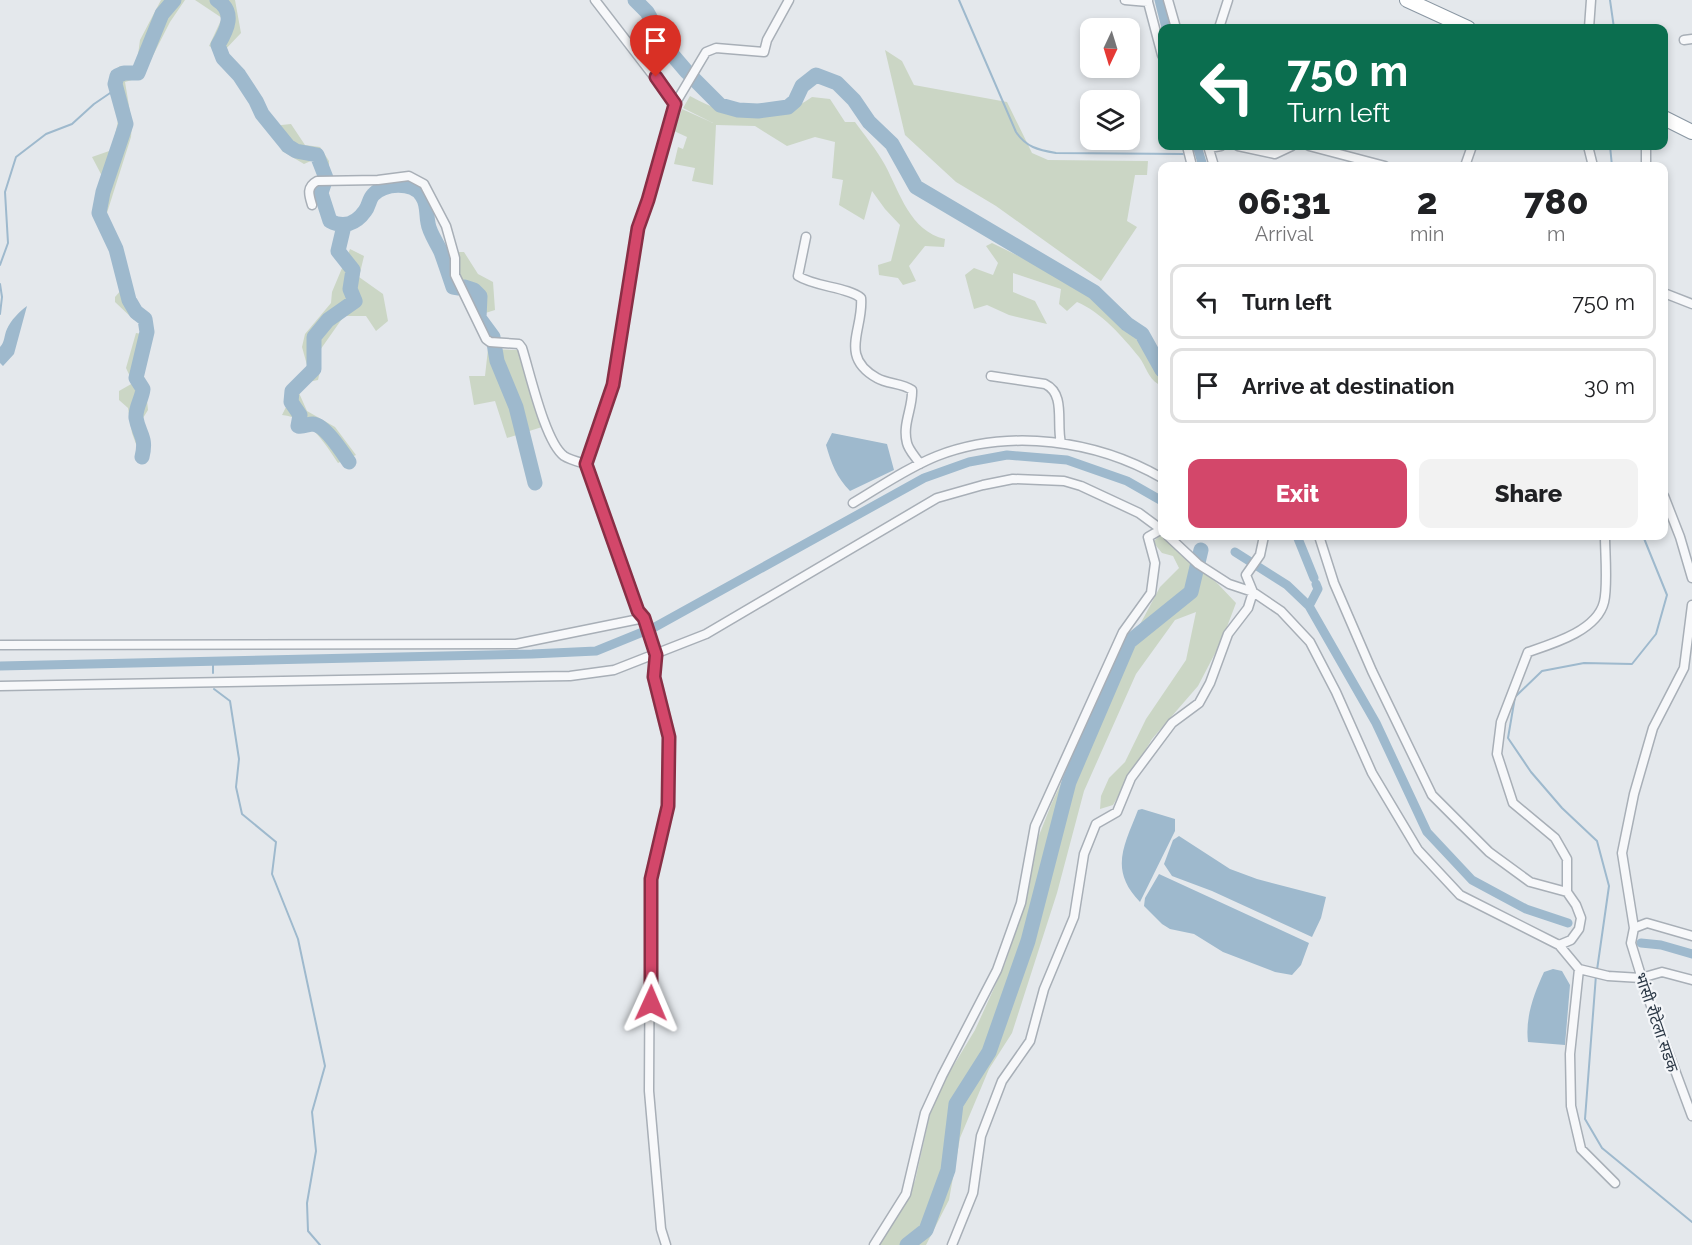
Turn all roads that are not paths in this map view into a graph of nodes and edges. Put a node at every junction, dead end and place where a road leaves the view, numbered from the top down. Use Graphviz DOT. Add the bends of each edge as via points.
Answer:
graph roads {
  1 [pos="595,0"];
  2 [pos="789,0"];
  3 [pos="1125,0"];
  4 [pos="1168,0"];
  5 [pos="1228,0"];
  6 [pos="1407,0"];
  7 [pos="1591,0"];
  8 [pos="1148,1"];
  9 [pos="1175,24"];
  10 [pos="1220,24"];
  11 [pos="1459,24"];
  12 [pos="1589,24"];
  13 [pos="1158,40"];
  14 [pos="675,104"];
  15 [pos="1668,120"];
  16 [pos="1692,132"];
  17 [pos="1264,150"];
  18 [pos="1284,150"];
  19 [pos="1324,150"];
  20 [pos="1370,162"];
  21 [pos="312,206"];
  22 [pos="807,237"];
  23 [pos="1668,295"];
  24 [pos="1692,304"];
  25 [pos="991,376"];
  26 [pos="1060,443"];
  27 [pos="586,464"];
  28 [pos="920,464"];
  29 [pos="1158,476"];
  30 [pos="853,503"];
  31 [pos="1668,506"];
  32 [pos="1158,527"];
  33 [pos="1158,533"];
  34 [pos="1173,540"];
  35 [pos="1263,540"];
  36 [pos="1320,540"];
  37 [pos="1605,540"];
  38 [pos="1692,578"];
  39 [pos="1253,592"];
  40 [pos="1692,605"];
  41 [pos="644,618"];
  42 [pos="0,645"];
  43 [pos="655,651"];
  44 [pos="0,686"];
  45 [pos="1567,892"];
  46 [pos="1634,927"];
  47 [pos="1692,936"];
  48 [pos="1559,945"];
  49 [pos="1579,969"];
  50 [pos="1641,978"];
  51 [pos="1692,980"];
  52 [pos="1692,1116"];
  53 [pos="1615,1184"];
  54 [pos="666,1245"];
  55 [pos="874,1245"];
  56 [pos="952,1245"];
  1 -- 14 [label="street"];
  2 -- 14 [label="street" via="764,52 716,48 706,52"];
  3 -- 8 [label="street"];
  4 -- 9 [label="street"];
  5 -- 10 [label="street"];
  6 -- 11 [label="highway"];
  7 -- 12 [label="street"];
  8 -- 13 [label="street"];
  14 -- 27 [label="street" via="638,228 613,385"];
  15 -- 16 [label="highway"];
  17 -- 18 [label="street" via="1275,154"];
  19 -- 20 [label="street"];
  21 -- 27 [label="street" via="308,191 311,184 319,181 409,176 424,184 446,226 455,258 455,275 486,339 519,344 555,447 564,456"];
  22 -- 28 [label="street" via="798,276 861,298 854,348 857,358 878,379 912,390 906,437"];
  23 -- 24 [label="street"];
  25 -- 26 [label="street" via="1053,388 1058,399"];
  26 -- 28 [label="street" via="1018,440 978,446"];
  26 -- 29 [label="street" via="1108,455"];
  27 -- 41 [label="street" via="638,611"];
  28 -- 30 [label="street"];
  31 -- 38 [label="street"];
  32 -- 43 [label="street" via="1139,513 1081,486 1013,479 983,485 937,498 706,634"];
  33 -- 55 [label="street" via="1148,537 1155,563 1151,592 1123,632 1035,826 1021,903 997,970 925,1113 906,1194"];
  34 -- 39 [label="street" via="1198,564 1229,584"];
  35 -- 39 [label="street" via="1258,559 1246,575"];
  36 -- 45 [label="street" via="1334,583 1372,671 1432,795 1490,852 1530,882"];
  37 -- 45 [label="street" via="1604,603 1589,624 1564,639 1528,652 1501,722 1497,754 1513,803 1555,838 1567,860"];
  39 -- 48 [label="street" via="1281,611 1310,642 1372,773 1418,850 1460,895"];
  39 -- 56 [label="street" via="1248,608 1228,634 1199,703 1172,723 1131,778 1117,812 1096,824 1084,854 1074,917 1044,989 1030,1041 1002,1081 981,1136 973,1193"];
  40 -- 46 [label="street, भांसी रौटेला सडक" via="1684,668 1653,728 1622,853"];
  41 -- 42 [label="street" via="516,644"];
  41 -- 43 [label="street"];
  43 -- 44 [label="street" via="614,670 570,676"];
  43 -- 54 [label="street" via="654,677 669,737 669,772 668,806 651,879 649,1091 661,1229"];
  45 -- 48 [label="street" via="1581,918 1571,940"];
  46 -- 47 [label="street" via="1647,923"];
  46 -- 50 [label="street, भांसी रौटेला सडक" via="1631,943"];
  48 -- 49 [label="street"];
  49 -- 50 [label="street"];
  49 -- 53 [label="street" via="1570,1054 1571,1106 1581,1149"];
  50 -- 51 [label="street" via="1662,972"];
  50 -- 52 [label="street, भांसी रौटेला सडक"];
}
